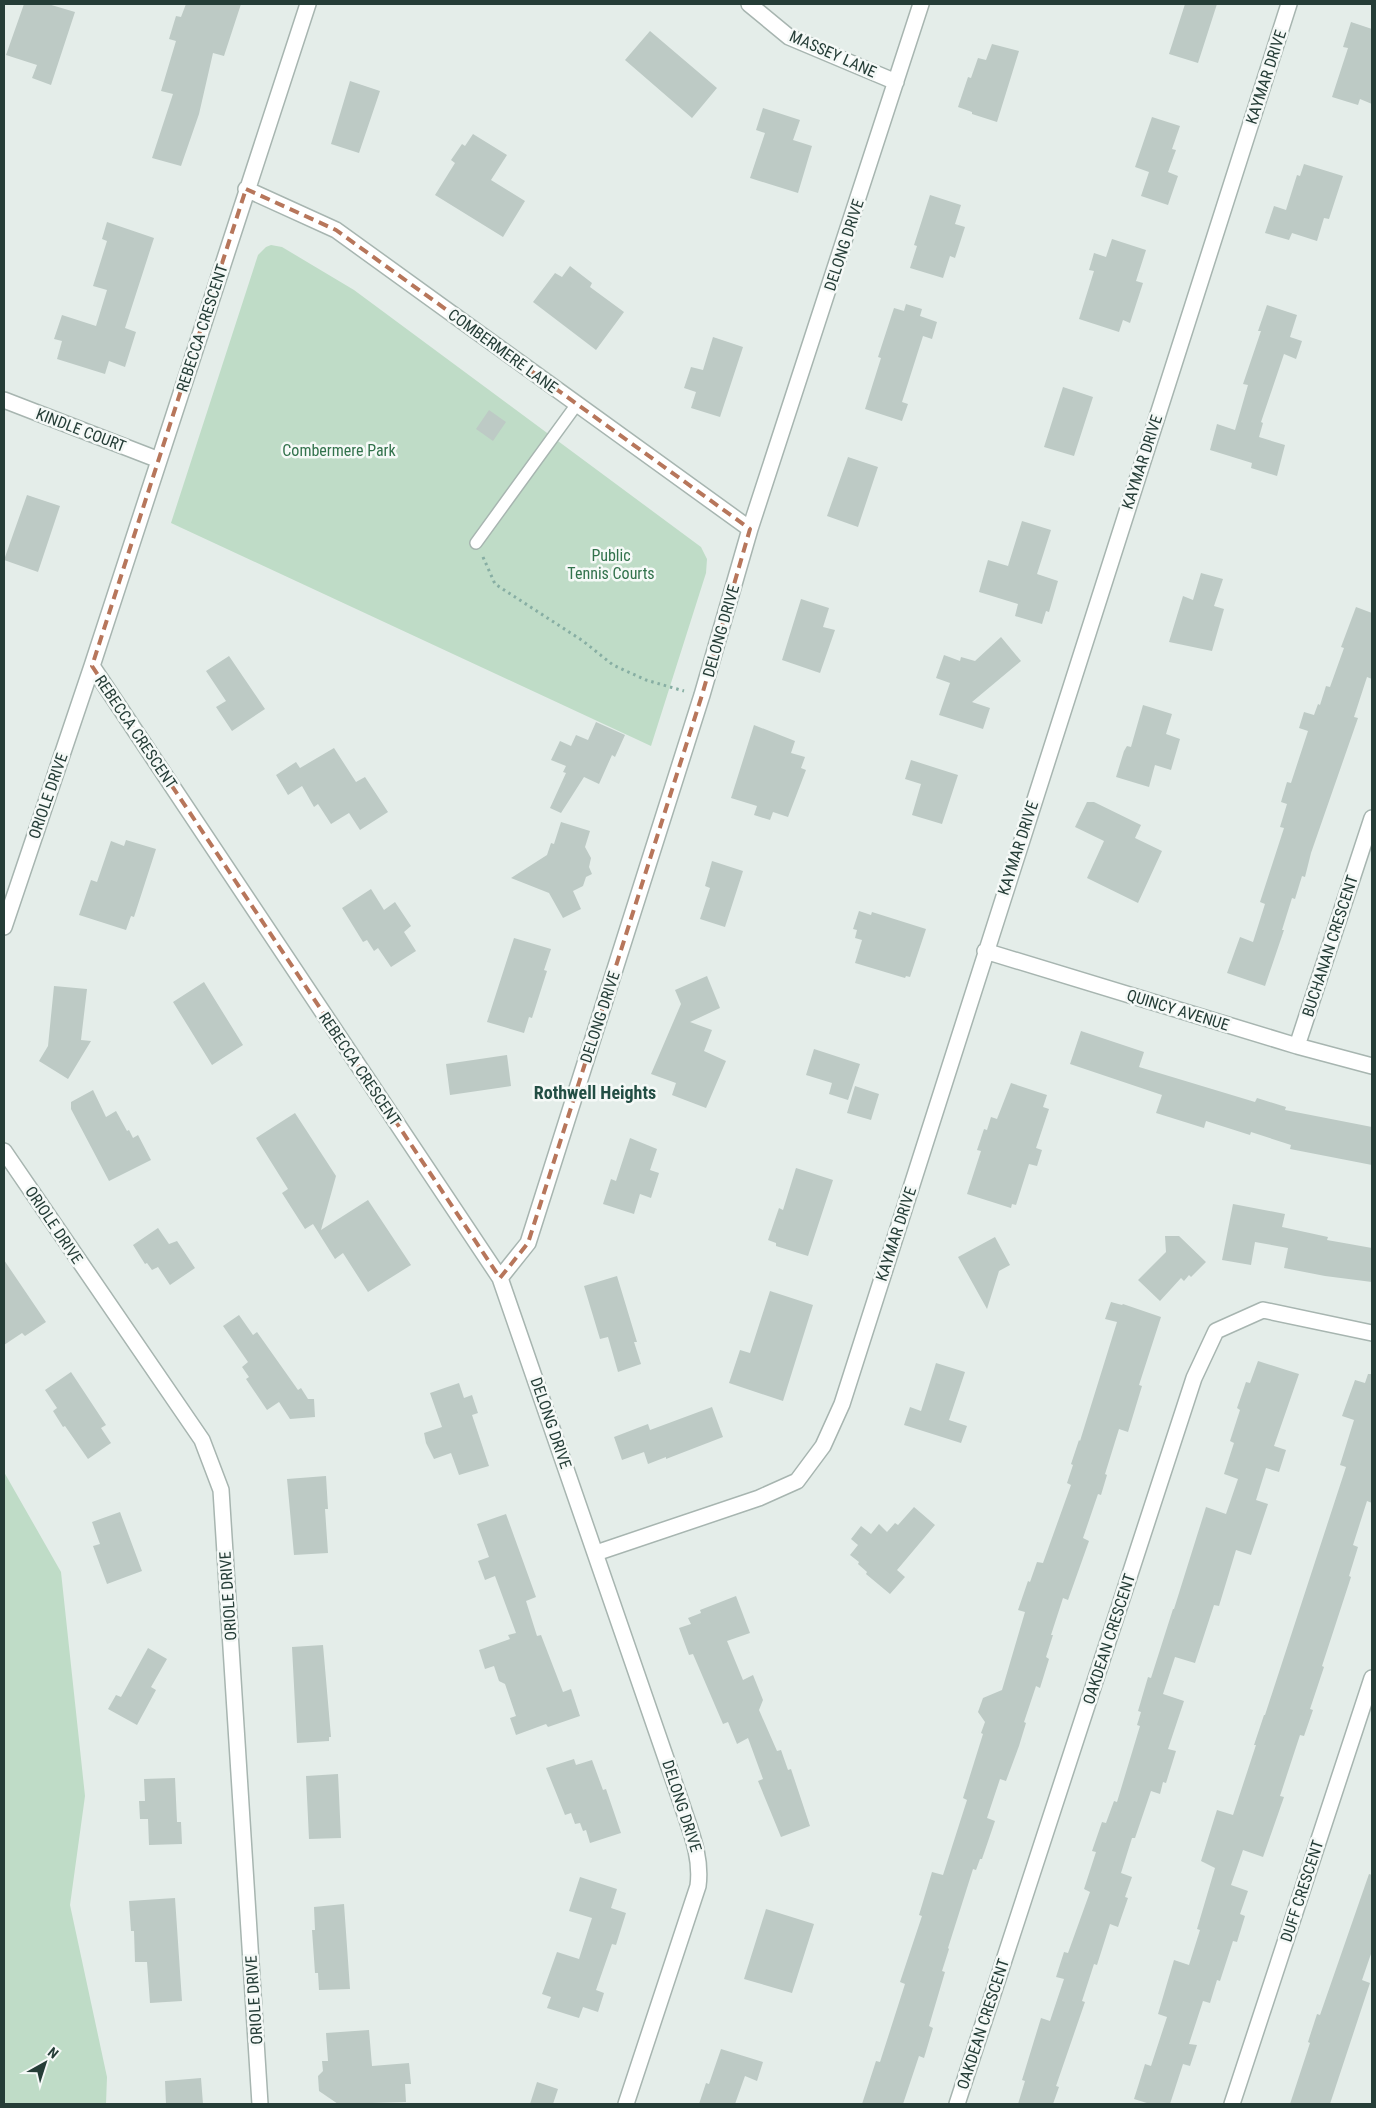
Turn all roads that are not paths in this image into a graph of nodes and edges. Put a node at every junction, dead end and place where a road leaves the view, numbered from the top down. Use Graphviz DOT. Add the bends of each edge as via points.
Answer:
graph roads {
  1 [pos="308,4"];
  2 [pos="749,4"];
  3 [pos="921,4"];
  4 [pos="1289,4"];
  5 [pos="896,82"];
  6 [pos="246,189"];
  7 [pos="4,400"];
  8 [pos="577,404"];
  9 [pos="159,460"];
  10 [pos="750,529"];
  11 [pos="476,543"];
  12 [pos="92,666"];
  13 [pos="1372,818"];
  14 [pos="4,926"];
  15 [pos="985,951"];
  16 [pos="1297,1046"];
  17 [pos="1372,1066"];
  18 [pos="4,1151"];
  19 [pos="500,1278"];
  20 [pos="1372,1333"];
  21 [pos="596,1553"];
  22 [pos="1372,1678"];
  23 [pos="260,2104"];
  24 [pos="626,2104"];
  25 [pos="957,2104"];
  26 [pos="1232,2104"];
  1 -- 6 [label="street, REBECCA CRESCENT"];
  2 -- 5 [label="street, MASSEY LANE" via="789,37"];
  3 -- 5 [label="street, DELONG DRIVE"];
  4 -- 15 [label="street, KAYMAR DRIVE"];
  5 -- 10 [label="street, DELONG DRIVE"];
  6 -- 8 [label="street, COMBERMERE LANE" via="336,230"];
  6 -- 9 [label="street, REBECCA CRESCENT"];
  7 -- 9 [label="street, KINDLE COURT"];
  8 -- 10 [label="street, COMBERMERE LANE"];
  8 -- 11 [label="lane"];
  9 -- 12 [label="street, REBECCA CRESCENT"];
  10 -- 19 [label="street, DELONG DRIVE" via="702,695 528,1243"];
  12 -- 14 [label="street, ORIOLE DRIVE"];
  12 -- 19 [label="street, REBECCA CRESCENT"];
  13 -- 16 [label="street, BUCHANAN CRESCENT"];
  15 -- 16 [label="street, QUINCY AVENUE"];
  15 -- 21 [label="street, KAYMAR DRIVE" via="842,1404 823,1446 797,1481 760,1498"];
  16 -- 17 [label="street, QUINCY AVENUE"];
  18 -- 23 [label="street, ORIOLE DRIVE" via="202,1440 221,1490"];
  19 -- 21 [label="street, DELONG DRIVE"];
  20 -- 25 [label="street, OAKDEAN CRESCENT" via="1263,1310 1216,1331 1194,1378"];
  21 -- 24 [label="street, DELONG DRIVE" via="682,1802 700,1868 698,1886"];
  22 -- 26 [label="street, DUFF CRESCENT"];
}
